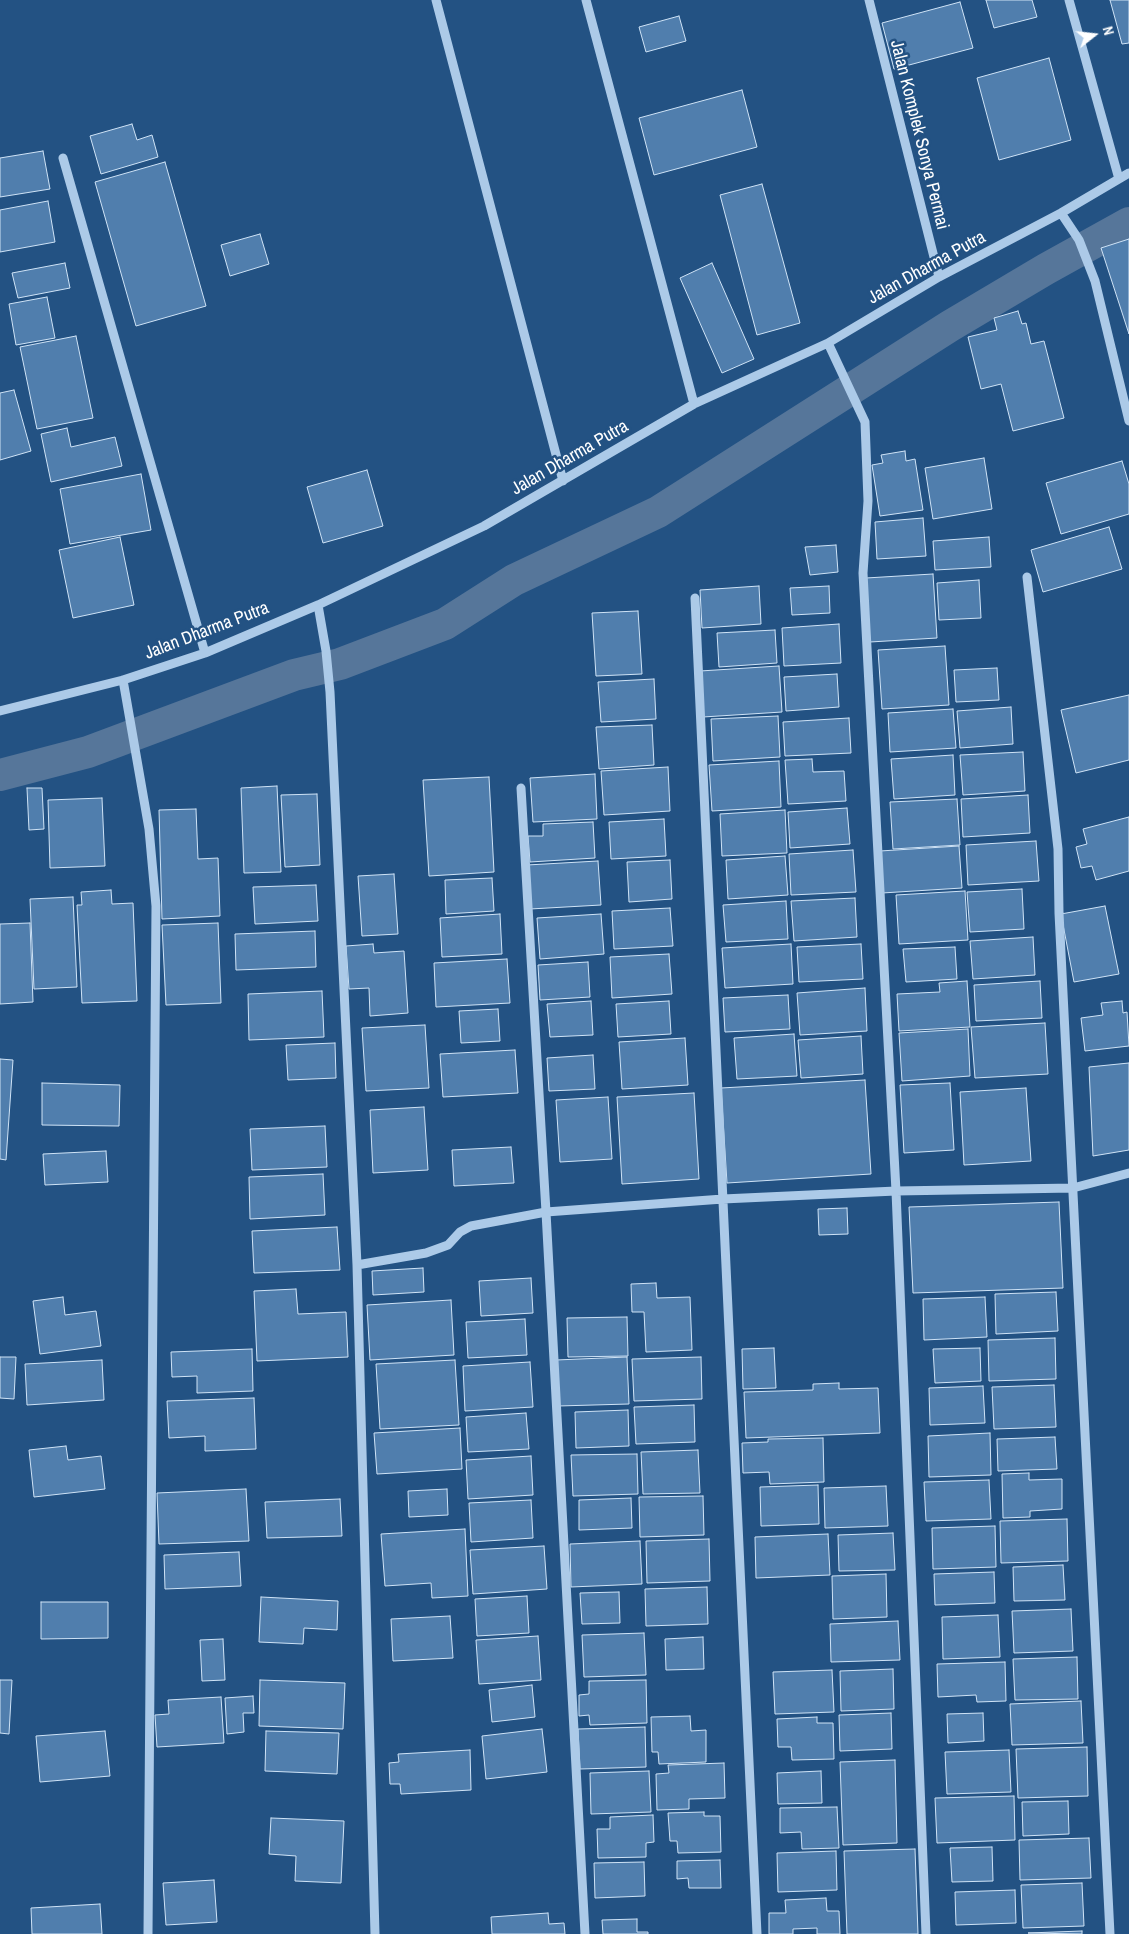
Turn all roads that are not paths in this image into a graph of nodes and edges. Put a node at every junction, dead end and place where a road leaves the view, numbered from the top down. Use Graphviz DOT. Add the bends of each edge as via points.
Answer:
graph roads {
  1 [pos="436,0"];
  2 [pos="586,0"];
  3 [pos="869,0"];
  4 [pos="1069,0"];
  5 [pos="63,158"];
  6 [pos="1129,173"];
  7 [pos="1119,179"];
  8 [pos="1061,214"];
  9 [pos="939,277"];
  10 [pos="828,343"];
  11 [pos="694,404"];
  12 [pos="1129,421"];
  13 [pos="563,481"];
  14 [pos="1027,577"];
  15 [pos="696,598"];
  16 [pos="318,605"];
  17 [pos="205,653"];
  18 [pos="123,680"];
  19 [pos="0,711"];
  20 [pos="521,788"];
  21 [pos="1129,1174"];
  22 [pos="1073,1188"];
  23 [pos="896,1191"];
  24 [pos="723,1199"];
  25 [pos="546,1212"];
  26 [pos="357,1265"];
  27 [pos="148,1934"];
  28 [pos="375,1934"];
  29 [pos="584,1934"];
  30 [pos="757,1934"];
  31 [pos="926,1934"];
  32 [pos="1110,1934"];
  1 -- 13 [label="street"];
  2 -- 11 [label="street"];
  3 -- 9 [label="street, Jalan Komplek Sonya Permai"];
  4 -- 7 [label="street"];
  5 -- 17 [label="street"];
  6 -- 7 [label="street, Jalan Dharma Putra"];
  7 -- 8 [label="street, Jalan Dharma Putra"];
  8 -- 9 [label="street, Jalan Dharma Putra"];
  8 -- 12 [label="street" via="1079,240 1095,281"];
  9 -- 10 [label="street, Jalan Dharma Putra"];
  10 -- 11 [label="street, Jalan Dharma Putra"];
  10 -- 23 [label="street" via="865,422 868,501 863,572"];
  11 -- 13 [label="street, Jalan Dharma Putra"];
  13 -- 16 [label="street, Jalan Dharma Putra" via="484,526"];
  14 -- 22 [label="street" via="1058,849"];
  15 -- 24 [label="street"];
  16 -- 17 [label="street, Jalan Dharma Putra"];
  16 -- 26 [label="street" via="330,692"];
  17 -- 18 [label="street, Jalan Dharma Putra"];
  18 -- 19 [label="street, Jalan Dharma Putra"];
  18 -- 27 [label="street" via="149,829 156,906"];
  20 -- 25 [label="street"];
  21 -- 22 [label="street"];
  22 -- 23 [label="street"];
  22 -- 32 [label="street"];
  23 -- 24 [label="street"];
  23 -- 31 [label="street"];
  24 -- 25 [label="street"];
  24 -- 30 [label="street"];
  25 -- 26 [label="street" via="470,1226 448,1245 426,1253"];
  25 -- 29 [label="street"];
  26 -- 28 [label="street"];
}
